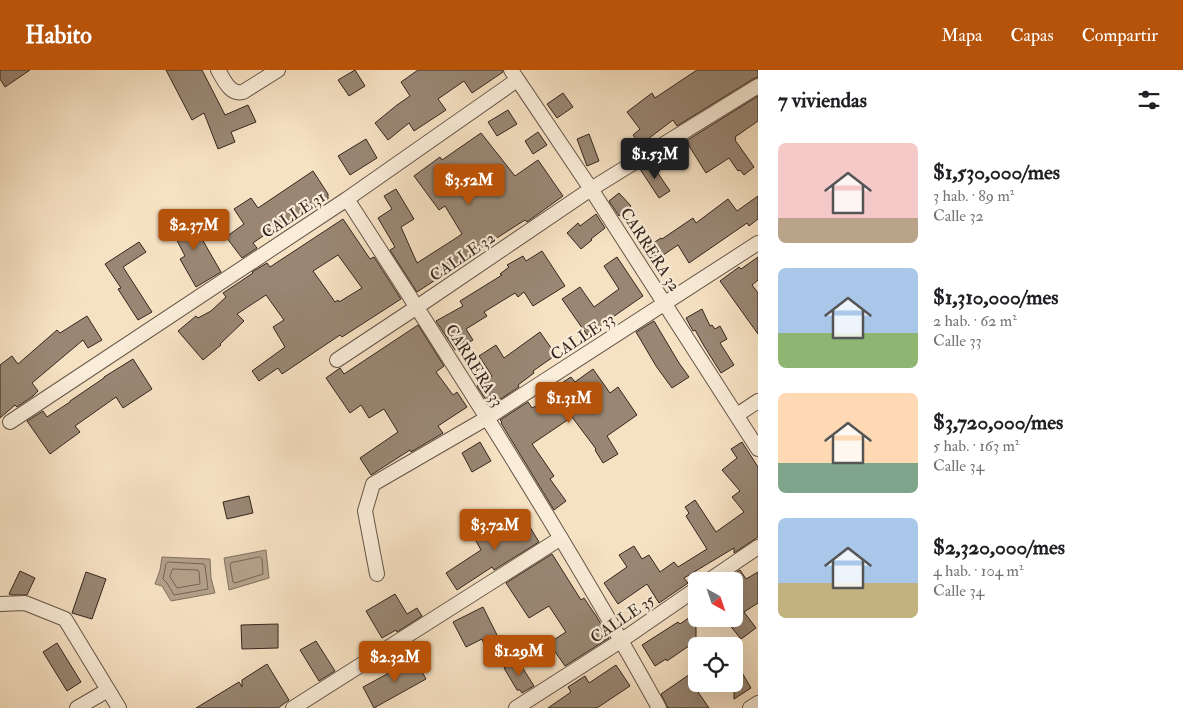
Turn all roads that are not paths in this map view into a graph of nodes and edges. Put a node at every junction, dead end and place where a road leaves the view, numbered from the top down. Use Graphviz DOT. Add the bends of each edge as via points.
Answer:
graph roads {
  1 [pos="218,70"];
  2 [pos="278,70"];
  3 [pos="514,75"];
  4 [pos="758,86"];
  5 [pos="591,189"];
  6 [pos="347,199"];
  7 [pos="758,243"];
  8 [pos="665,303"];
  9 [pos="417,307"];
  10 [pos="338,360"];
  11 [pos="758,401"];
  12 [pos="737,415"];
  13 [pos="488,418"];
  14 [pos="10,422"];
  15 [pos="758,449"];
  16 [pos="561,538"];
  17 [pos="758,547"];
  18 [pos="721,572"];
  19 [pos="377,574"];
  20 [pos="688,595"];
  21 [pos="0,604"];
  22 [pos="622,640"];
  23 [pos="108,690"];
  24 [pos="758,703"];
  25 [pos="77,708"];
  26 [pos="119,708"];
  27 [pos="293,708"];
  28 [pos="516,708"];
  29 [pos="659,708"];
  30 [pos="750,708"];
  1 -- 2 [label="street" via="231,89 239,93"];
  3 -- 5 [label="street, CARRERA 32"];
  3 -- 6 [label="street, CALLE 31"];
  4 -- 5 [label="street, CALLE 32"];
  5 -- 8 [label="street, CARRERA 32"];
  5 -- 9 [label="street, CALLE 32"];
  6 -- 9 [label="street, CARRERA 33"];
  6 -- 14 [label="street, CALLE 31"];
  7 -- 8 [label="street, CALLE 33"];
  8 -- 12 [label="street, CARRERA 32"];
  8 -- 13 [label="street, CALLE 33"];
  9 -- 10 [label="street, CALLE 32"];
  9 -- 13 [label="street, CARRERA 33"];
  11 -- 12 [label="street"];
  12 -- 15 [label="street, CARRERA 32"];
  13 -- 16 [label="street, CARRERA 33"];
  13 -- 19 [label="street, CALLE 33" via="373,484 365,512"];
  16 -- 22 [label="street, CARRERA 33"];
  16 -- 27 [label="street"];
  17 -- 18 [label="street"];
  20 -- 22 [label="street, CALLE 35"];
  21 -- 23 [label="street" via="25,603 65,619"];
  22 -- 28 [label="street, CALLE 35"];
  22 -- 29 [label="street, CARRERA 33"];
  23 -- 25 [label="street"];
  23 -- 26 [label="street"];
  24 -- 30 [label="street"];
}
